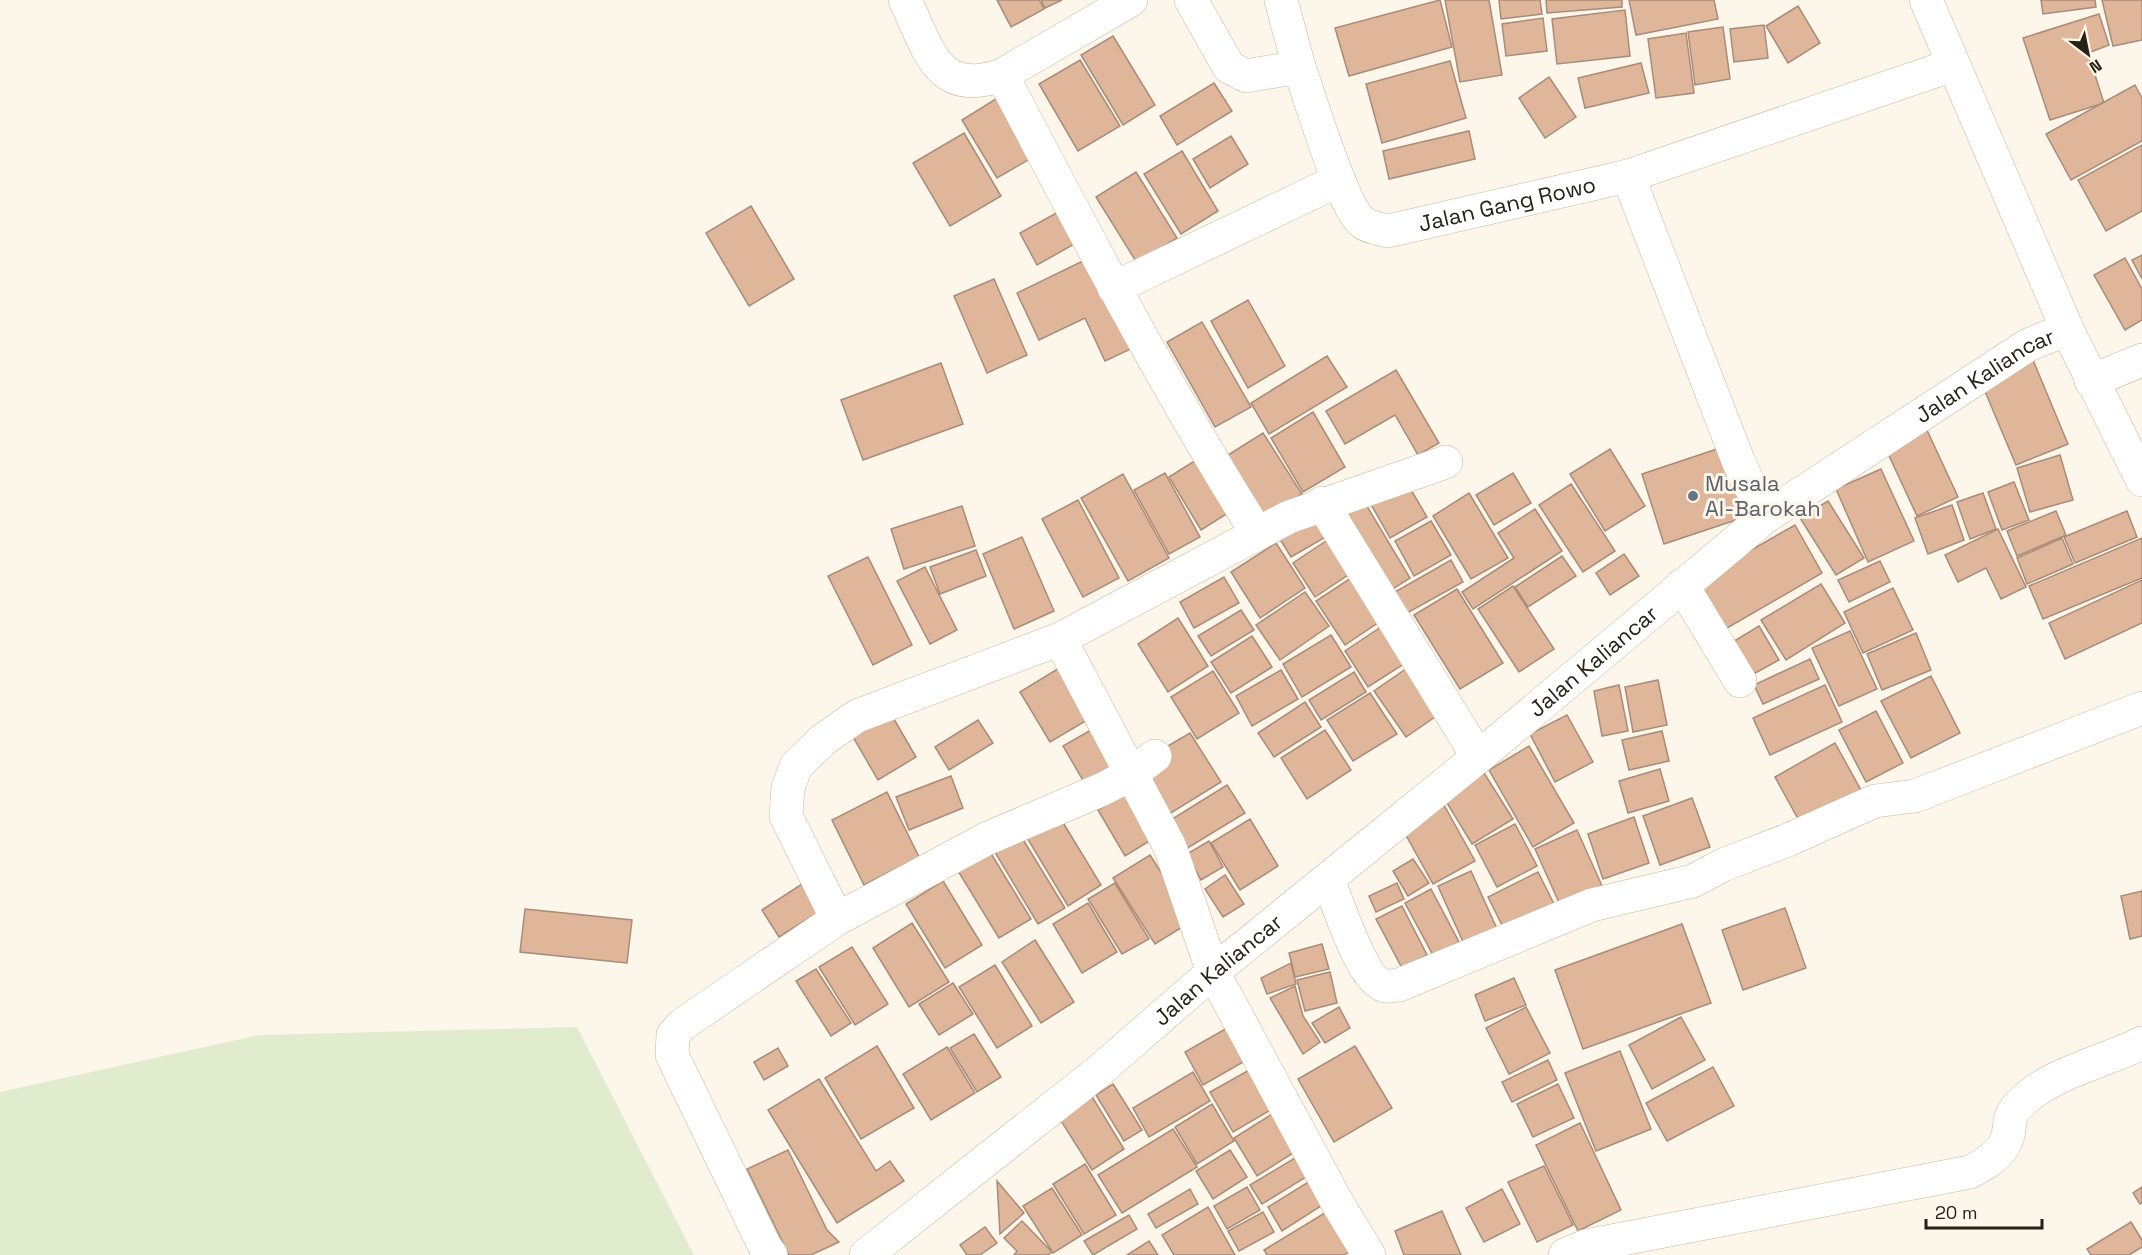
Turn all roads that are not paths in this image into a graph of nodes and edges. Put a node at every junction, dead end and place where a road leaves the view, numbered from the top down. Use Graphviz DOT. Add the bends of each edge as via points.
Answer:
graph roads {
  1 [pos="904,0"];
  2 [pos="1131,0"];
  3 [pos="1191,0"];
  4 [pos="1281,0"];
  5 [pos="1926,0"];
  6 [pos="1953,65"];
  7 [pos="1299,67"];
  8 [pos="1002,75"];
  9 [pos="1628,176"];
  10 [pos="1339,180"];
  11 [pos="1114,288"];
  12 [pos="2067,329"];
  13 [pos="2142,360"];
  14 [pos="2091,381"];
  15 [pos="1446,462"];
  16 [pos="2142,480"];
  17 [pos="1322,504"];
  18 [pos="1765,518"];
  19 [pos="1257,533"];
  20 [pos="1682,585"];
  21 [pos="1059,639"];
  22 [pos="1740,681"];
  23 [pos="2142,708"];
  24 [pos="1478,757"];
  25 [pos="1143,765"];
  26 [pos="1328,880"];
  27 [pos="837,919"];
  28 [pos="1213,972"];
  29 [pos="2142,1043"];
  30 [pos="771,1255"];
  31 [pos="866,1255"];
  32 [pos="1368,1255"];
  33 [pos="1565,1255"];
  1 -- 8 [label="street" via="944,72 965,82"];
  2 -- 8 [label="street"];
  3 -- 7 [label="street" via="1228,67 1246,76"];
  4 -- 7 [label="street, Jalan Gang Rowo"];
  5 -- 6 [label="street, Jalan Kaliancar"];
  6 -- 9 [label="street, Jalan Gang Rowo"];
  6 -- 12 [label="street, Jalan Kaliancar"];
  7 -- 10 [label="street, Jalan Gang Rowo"];
  8 -- 11 [label="street"];
  9 -- 10 [label="street, Jalan Gang Rowo" via="1388,231 1362,222"];
  9 -- 18 [label="street" via="1739,463"];
  10 -- 11 [label="street"];
  11 -- 19 [label="street" via="1196,436"];
  12 -- 14 [label="street"];
  12 -- 18 [label="street, Jalan Kaliancar" via="2028,345"];
  13 -- 14 [label="street"];
  14 -- 16 [label="street"];
  15 -- 17 [label="street"];
  17 -- 19 [label="street"];
  17 -- 24 [label="street"];
  18 -- 20 [label="street, Jalan Kaliancar"];
  19 -- 21 [label="street"];
  20 -- 22 [label="street"];
  20 -- 24 [label="street, Jalan Kaliancar"];
  21 -- 25 [label="street"];
  21 -- 27 [label="street" via="857,716 824,739 796,766 788,788 786,816"];
  23 -- 26 [label="street" via="1915,796 1875,801 1693,881 1592,905 1400,985 1385,986 1372,977"];
  24 -- 26 [label="street, Jalan Kaliancar"];
  25 -- 27 [label="street" via="1103,789 986,839"];
  25 -- 28 [label="street"];
  26 -- 28 [label="street, Jalan Kaliancar"];
  27 -- 30 [label="street" via="683,1024 673,1035 672,1055"];
  28 -- 31 [label="street, Jalan Kaliancar" via="1099,1071"];
  28 -- 32 [label="street"];
  29 -- 33 [label="street" via="2052,1082 2023,1100 2009,1117 2006,1142 1997,1155 1970,1172 1586,1246"];
}
